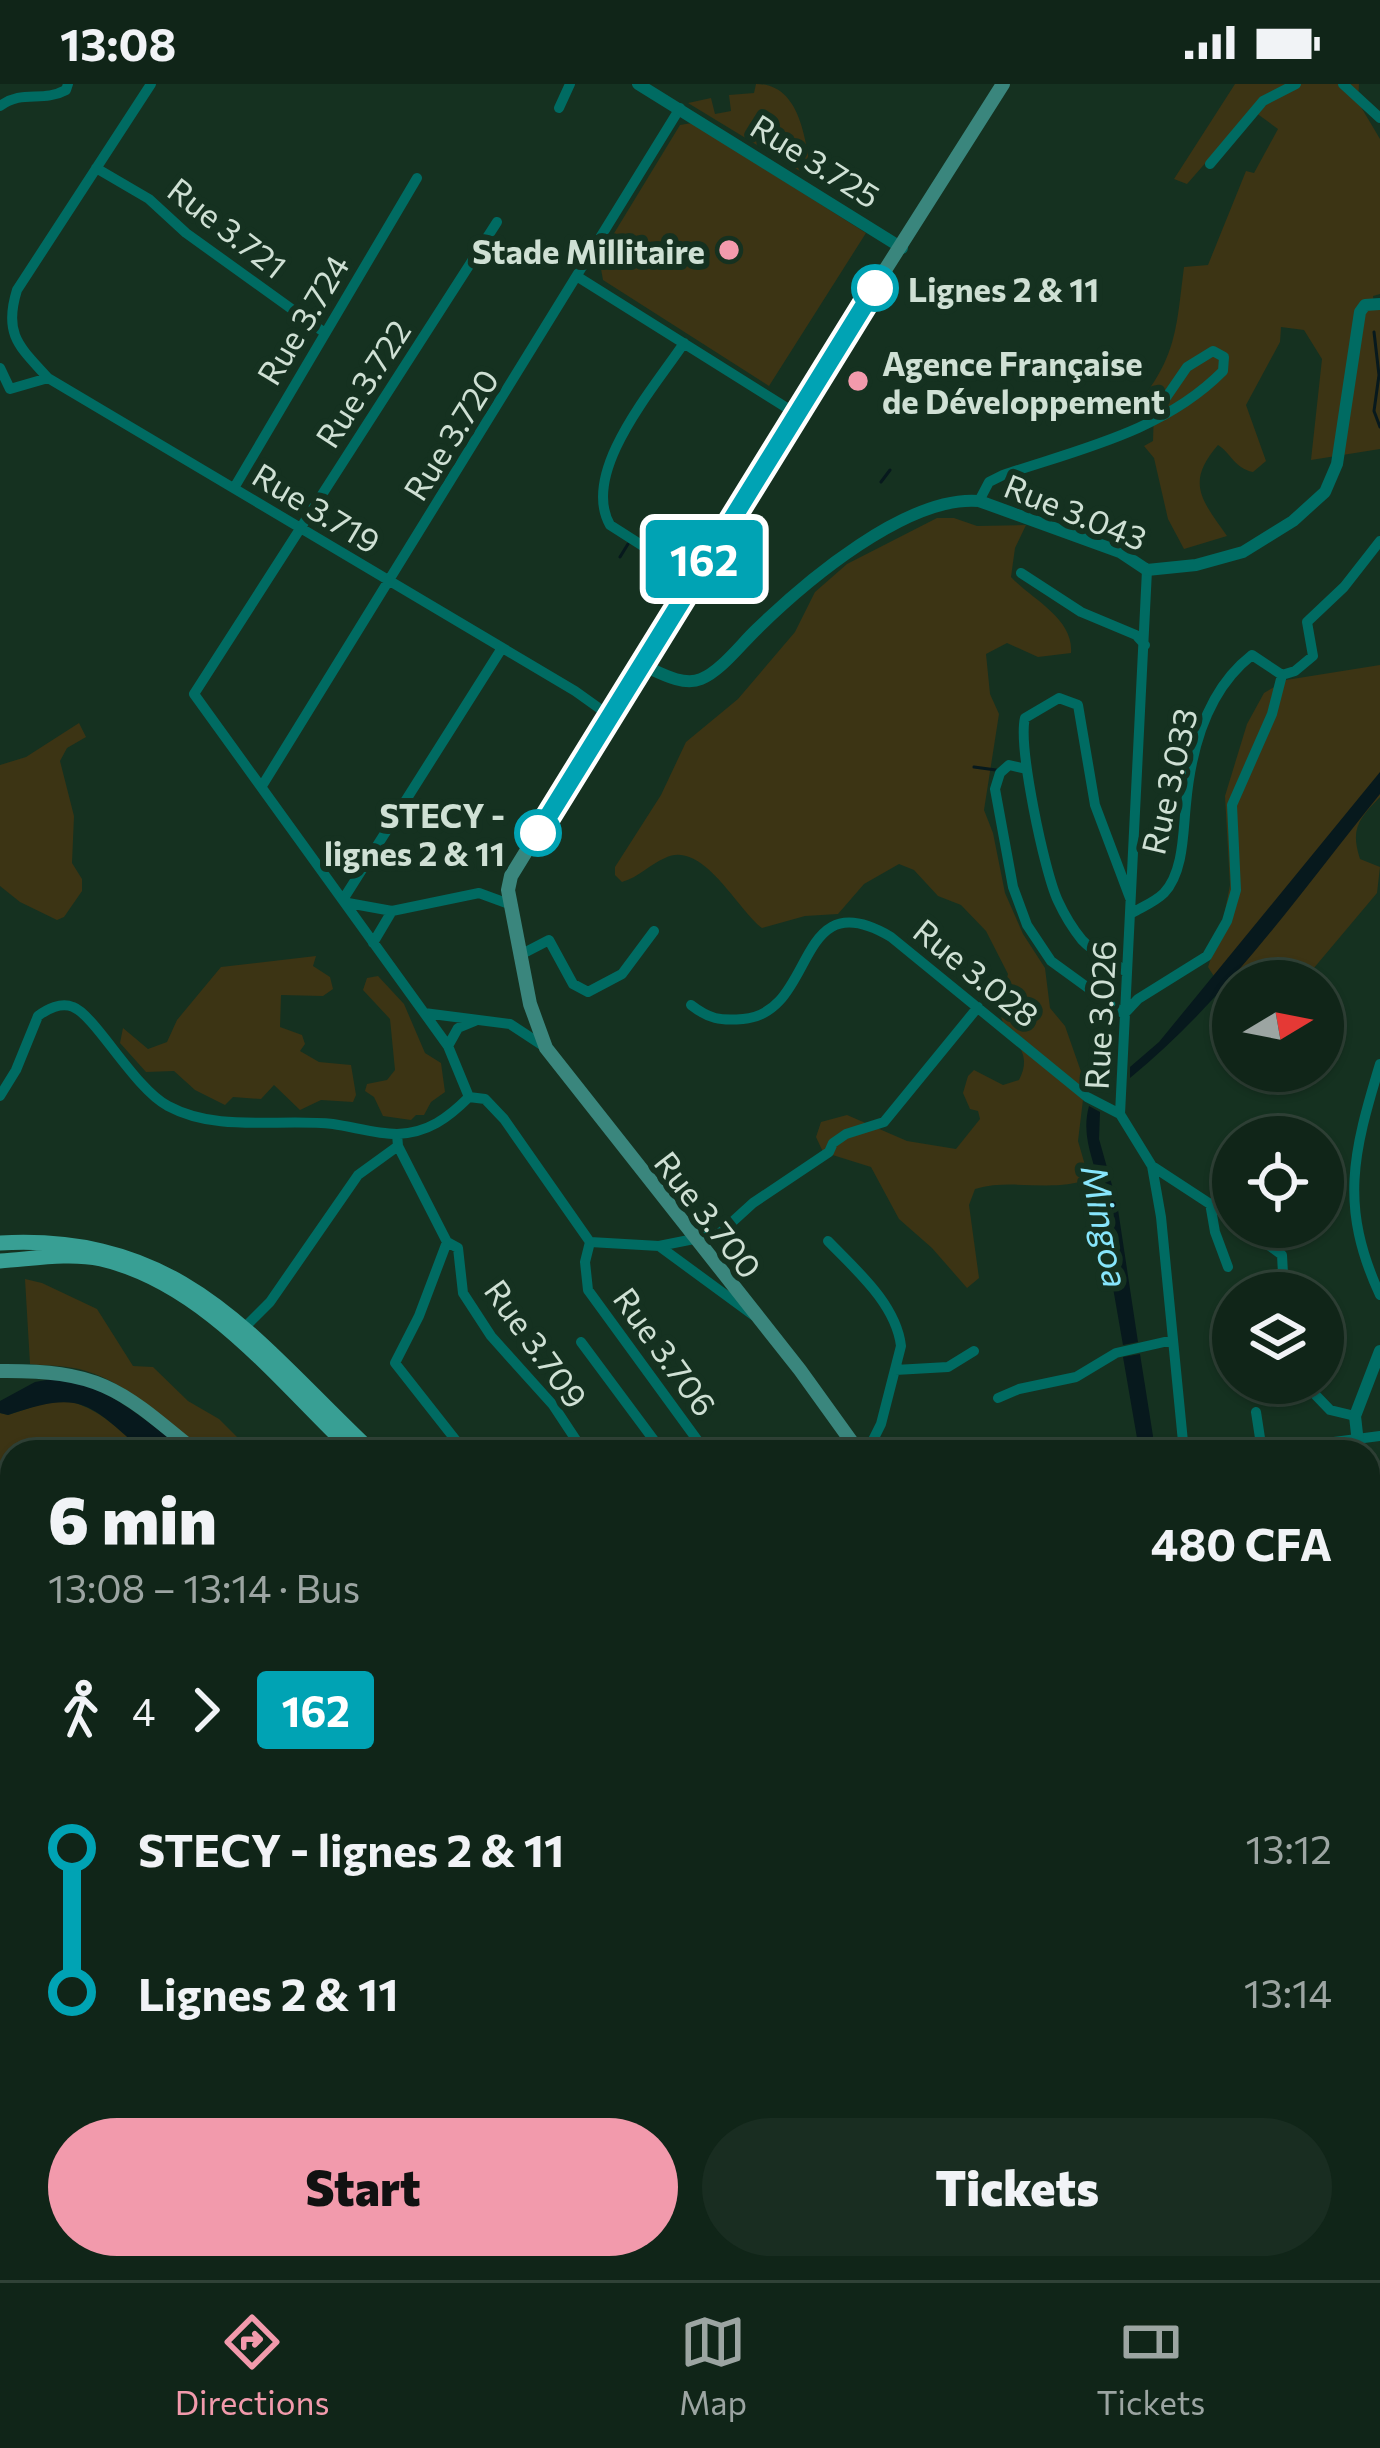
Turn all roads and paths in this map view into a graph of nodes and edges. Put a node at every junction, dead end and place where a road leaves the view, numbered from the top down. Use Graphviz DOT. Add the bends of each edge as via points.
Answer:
graph roads {
  1 [pos="23,84"];
  2 [pos="68,84"];
  3 [pos="151,84"];
  4 [pos="570,84"];
  5 [pos="638,84"];
  6 [pos="1004,84"];
  7 [pos="1296,84"];
  8 [pos="1343,84"];
  9 [pos="15,95"];
  10 [pos="0,106"];
  11 [pos="680,107"];
  12 [pos="559,108"];
  13 [pos="1380,118"];
  14 [pos="1210,164"];
  15 [pos="96,168"];
  16 [pos="417,178"];
  17 [pos="497,222"];
  18 [pos="902,248"];
  19 [pos="578,277"];
  20 [pos="1380,304"];
  21 [pos="326,333"];
  22 [pos="684,343"];
  23 [pos="0,368"];
  24 [pos="48,378"];
  25 [pos="5,390"];
  26 [pos="795,413"];
  27 [pos="1152,418"];
  28 [pos="234,488"];
  29 [pos="979,501"];
  30 [pos="301,528"];
  31 [pos="1380,542"];
  32 [pos="1147,570"];
  33 [pos="1021,573"];
  34 [pos="693,578"];
  35 [pos="390,582"];
  36 [pos="1145,645"];
  37 [pos="502,648"];
  38 [pos="640,664"];
  39 [pos="1282,675"];
  40 [pos="610,716"];
  41 [pos="1026,770"];
  42 [pos="262,786"];
  43 [pos="511,876"];
  44 [pos="479,892"];
  45 [pos="346,901"];
  46 [pos="509,904"];
  47 [pos="1132,907"];
  48 [pos="392,911"];
  49 [pos="654,931"];
  50 [pos="374,943"];
  51 [pos="520,956"];
  52 [pos="1127,973"];
  53 [pos="530,1004"];
  54 [pos="691,1005"];
  55 [pos="978,1007"];
  56 [pos="424,1013"];
  57 [pos="1124,1013"];
  58 [pos="476,1020"];
  59 [pos="510,1024"];
  60 [pos="448,1046"];
  61 [pos="547,1048"];
  62 [pos="1380,1064"];
  63 [pos="1,1093"];
  64 [pos="469,1097"];
  65 [pos="1120,1114"];
  66 [pos="398,1140"];
  67 [pos="1152,1166"];
  68 [pos="1210,1203"];
  69 [pos="694,1239"];
  70 [pos="828,1241"];
  71 [pos="447,1242"];
  72 [pos="590,1242"];
  73 [pos="0,1246"];
  74 [pos="659,1246"];
  75 [pos="0,1261"];
  76 [pos="1228,1267"];
  77 [pos="1380,1295"];
  78 [pos="757,1318"];
  79 [pos="244,1328"];
  80 [pos="1173,1340"];
  81 [pos="581,1342"];
  82 [pos="974,1351"];
  83 [pos="1380,1351"];
  84 [pos="895,1370"];
  85 [pos="0,1371"];
  86 [pos="998,1398"];
  87 [pos="1324,1404"];
  88 [pos="1256,1412"];
  89 [pos="1355,1416"];
  90 [pos="181,1440"];
  91 [pos="342,1440"];
  92 [pos="360,1440"];
  93 [pos="456,1440"];
  94 [pos="576,1440"];
  95 [pos="653,1440"];
  96 [pos="697,1440"];
  97 [pos="854,1440"];
  98 [pos="871,1440"];
  99 [pos="1183,1440"];
  100 [pos="1259,1440"];
  101 [pos="1357,1440"];
  1 -- 9 [label="street"];
  2 -- 9 [label="street" via="58,95"];
  3 -- 15 [label="street"];
  4 -- 12 [label="street"];
  5 -- 11 [label="street, Rue 3.725"];
  6 -- 18 [label="main road"];
  7 -- 14 [label="street" via="1262,101"];
  8 -- 13 [label="street"];
  9 -- 10 [label="street"];
  11 -- 18 [label="street, Rue 3.725"];
  11 -- 19 [label="street, Rue 3.720"];
  15 -- 21 [label="street, Rue 3.721"];
  15 -- 24 [label="street" via="12,305 21,351"];
  16 -- 21 [label="street, Rue 3.724"];
  17 -- 30 [label="street, Rue 3.722"];
  18 -- 26 [label="main road"];
  19 -- 22 [label="street"];
  19 -- 35 [label="street, Rue 3.720"];
  20 -- 32 [label="street, Rue 3.043" via="1360,312 1337,464 1324,492 1243,553"];
  21 -- 28 [label="street, Rue 3.724"];
  22 -- 26 [label="street"];
  22 -- 34 [label="street" via="610,456 601,490 610,526"];
  23 -- 25 [label="street"];
  24 -- 25 [label="street"];
  24 -- 28 [label="street, Rue 3.719"];
  26 -- 34 [label="main road"];
  27 -- 29 [label="street" via="1187,367 1214,351 1223,357 1223,371 1171,414 1003,475"];
  28 -- 30 [label="street, Rue 3.719"];
  29 -- 32 [label="street, Rue 3.043" via="1120,552"];
  29 -- 38 [label="street, Rue 3.043" via="929,510 835,560 706,678 684,681"];
  30 -- 35 [label="street, Rue 3.719"];
  30 -- 42 [label="street, Rue 3.722" via="194,694"];
  31 -- 39 [label="street" via="1307,622 1313,656"];
  32 -- 36 [label="street, Rue 3.026"];
  33 -- 36 [label="street"];
  34 -- 38 [label="main road"];
  35 -- 37 [label="street, Rue 3.719"];
  35 -- 42 [label="street, Rue 3.720"];
  36 -- 47 [label="street, Rue 3.026"];
  37 -- 40 [label="street, Rue 3.719"];
  37 -- 45 [label="street"];
  38 -- 40 [label="main road"];
  39 -- 47 [label="street, Rue 3.033" via="1252,655 1219,688 1193,760 1175,872 1162,895"];
  39 -- 57 [label="street" via="1232,805 1236,890 1227,921 1207,956"];
  40 -- 43 [label="main road"];
  41 -- 47 [label="street" via="1025,718 1059,698 1078,704 1095,805"];
  41 -- 52 [label="street" via="1057,899 1084,943"];
  41 -- 57 [label="street" via="1009,765 995,789 1027,925 1051,961"];
  42 -- 45 [label="street"];
  43 -- 44 [label="street"];
  43 -- 46 [label="main road"];
  44 -- 46 [label="street"];
  44 -- 48 [label="street"];
  45 -- 48 [label="street"];
  45 -- 50 [label="street"];
  46 -- 51 [label="main road"];
  47 -- 52 [label="street, Rue 3.026"];
  48 -- 50 [label="street"];
  49 -- 51 [label="street" via="631,966 589,992 573,984 549,940"];
  50 -- 56 [label="street"];
  51 -- 53 [label="main road"];
  52 -- 57 [label="street, Rue 3.026"];
  53 -- 59 [label="street"];
  53 -- 61 [label="main road, Rue 3.700"];
  54 -- 55 [label="street, Rue 3.028" via="710,1020 759,1018 803,968 815,939 843,921 866,922 891,937"];
  55 -- 65 [label="street, Rue 3.028"];
  55 -- 69 [label="street, Rue 3.706" via="884,1122 833,1142 719,1234"];
  56 -- 58 [label="street"];
  56 -- 60 [label="street"];
  57 -- 65 [label="street, Rue 3.026"];
  58 -- 59 [label="street"];
  58 -- 60 [label="street" via="458,1028"];
  59 -- 61 [label="street"];
  60 -- 64 [label="street"];
  61 -- 69 [label="main road, Rue 3.700"];
  62 -- 77 [label="street" via="1352,1205"];
  63 -- 66 [label="street" via="38,1016 72,1006 165,1105 216,1120 328,1124"];
  64 -- 66 [label="street" via="443,1122"];
  64 -- 72 [label="street" via="485,1099 504,1118"];
  65 -- 67 [label="street, Rue 3.026"];
  66 -- 71 [label="street, Rue 3.709"];
  66 -- 79 [label="street" via="358,1175"];
  67 -- 68 [label="street"];
  67 -- 80 [label="street, Rue 3.026"];
  68 -- 76 [label="street"];
  69 -- 74 [label="street, Rue 3.706"];
  69 -- 78 [label="main road, Rue 3.700"];
  70 -- 84 [label="street" via="893,1319 901,1346"];
  71 -- 93 [label="street" via="395,1363"];
  71 -- 94 [label="street, Rue 3.709" via="458,1248 463,1292 491,1336"];
  72 -- 74 [label="street, Rue 3.706"];
  72 -- 96 [label="street, Rue 3.706" via="588,1290"];
  73 -- 79 [label="main road" via="42,1242 136,1259"];
  74 -- 78 [label="street"];
  75 -- 91 [label="main road" via="101,1259 161,1284 235,1336"];
  78 -- 97 [label="main road, Rue 3.700"];
  79 -- 92 [label="main road"];
  80 -- 86 [label="street" via="1116,1352 1076,1377"];
  80 -- 99 [label="street, Rue 3.026"];
  81 -- 95 [label="street"];
  82 -- 84 [label="street" via="948,1367"];
  83 -- 89 [label="street"];
  84 -- 98 [label="street"];
  85 -- 90 [label="main road" via="103,1384"];
  87 -- 89 [label="street"];
  88 -- 100 [label="street"];
  89 -- 101 [label="street"];
}
